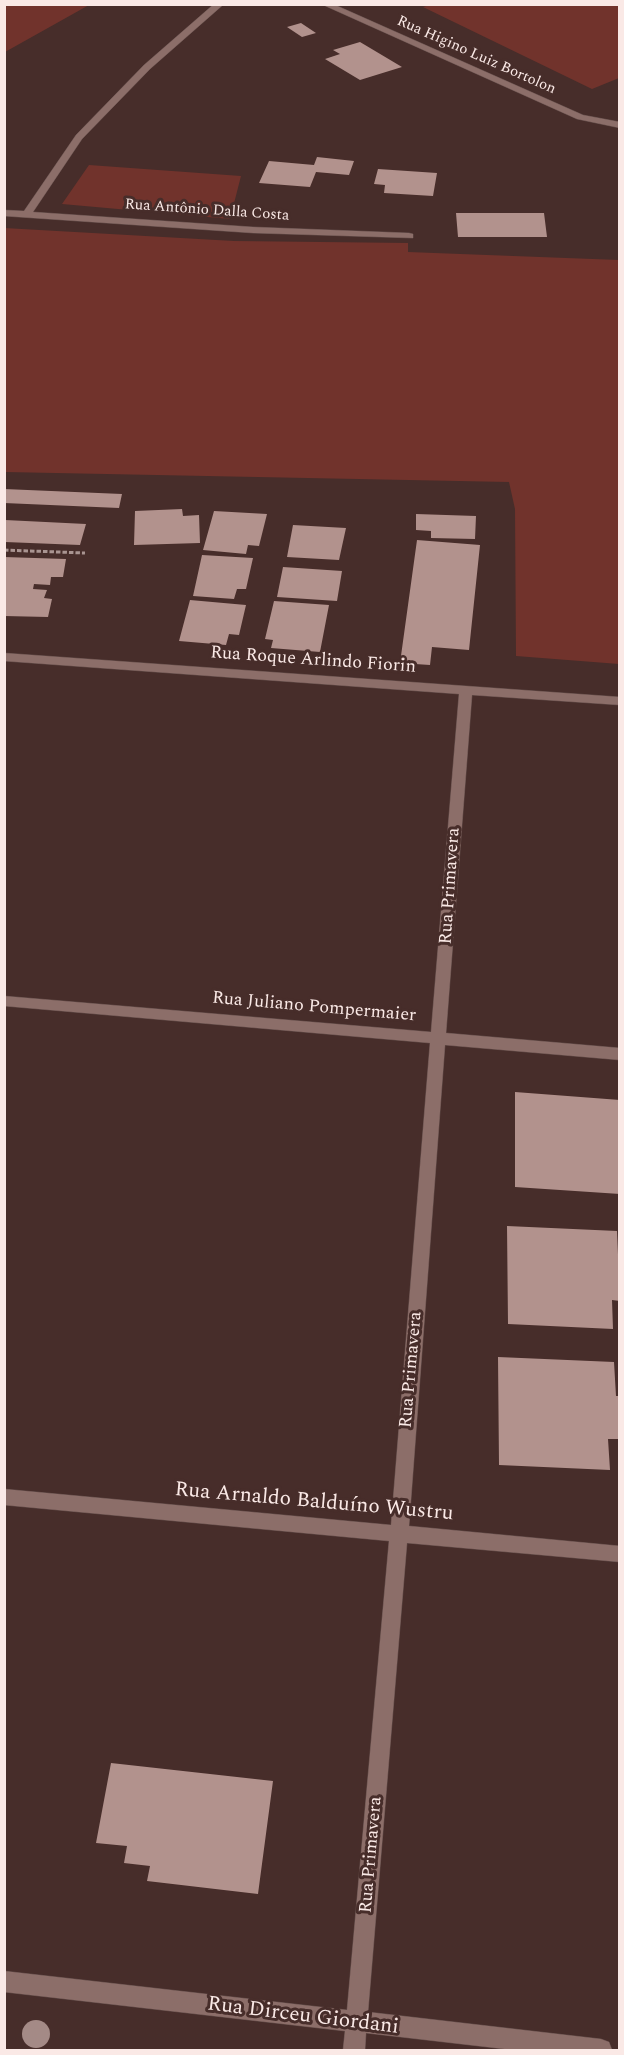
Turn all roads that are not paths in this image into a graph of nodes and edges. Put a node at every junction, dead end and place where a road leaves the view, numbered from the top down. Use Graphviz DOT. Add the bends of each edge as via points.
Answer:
graph roads {
  1 [pos="220,4"];
  2 [pos="325,4"];
  3 [pos="620,125"];
  4 [pos="4,213"];
  5 [pos="27,214"];
  6 [pos="409,236"];
  7 [pos="4,657"];
  8 [pos="466,690"];
  9 [pos="620,701"];
  10 [pos="4,1001"];
  11 [pos="439,1039"];
  12 [pos="620,1054"];
  13 [pos="4,1497"];
  14 [pos="399,1534"];
  15 [pos="620,1554"];
  16 [pos="4,1981"];
  17 [pos="358,2023"];
  18 [pos="354,2050"];
  19 [pos="602,2050"];
  1 -- 5 [label="street" via="147,67 79,137"];
  2 -- 3 [label="street, Rua Higino Luiz Bortolon" via="580,117"];
  4 -- 5 [label="street, Rua Antônio Dalla Costa"];
  5 -- 6 [label="street, Rua Antônio Dalla Costa"];
  7 -- 8 [label="street, Rua Roque Arlindo Fiorin"];
  8 -- 9 [label="street, Rua Roque Arlindo Fiorin"];
  8 -- 11 [label="street, Rua Primavera"];
  10 -- 11 [label="street, Rua Juliano Pompermaier"];
  11 -- 12 [label="street, Rua Juliano Pompermaier"];
  11 -- 14 [label="street, Rua Primavera"];
  13 -- 14 [label="street, Rua Arnaldo Balduíno Wustru"];
  14 -- 15 [label="street, Rua Arnaldo Balduíno Wustru"];
  14 -- 17 [label="street, Rua Primavera"];
  16 -- 17 [label="street, Rua Dirceu Giordani"];
  17 -- 18 [label="street, Rua Primavera"];
  17 -- 19 [label="street, Rua Dirceu Giordani"];
}
